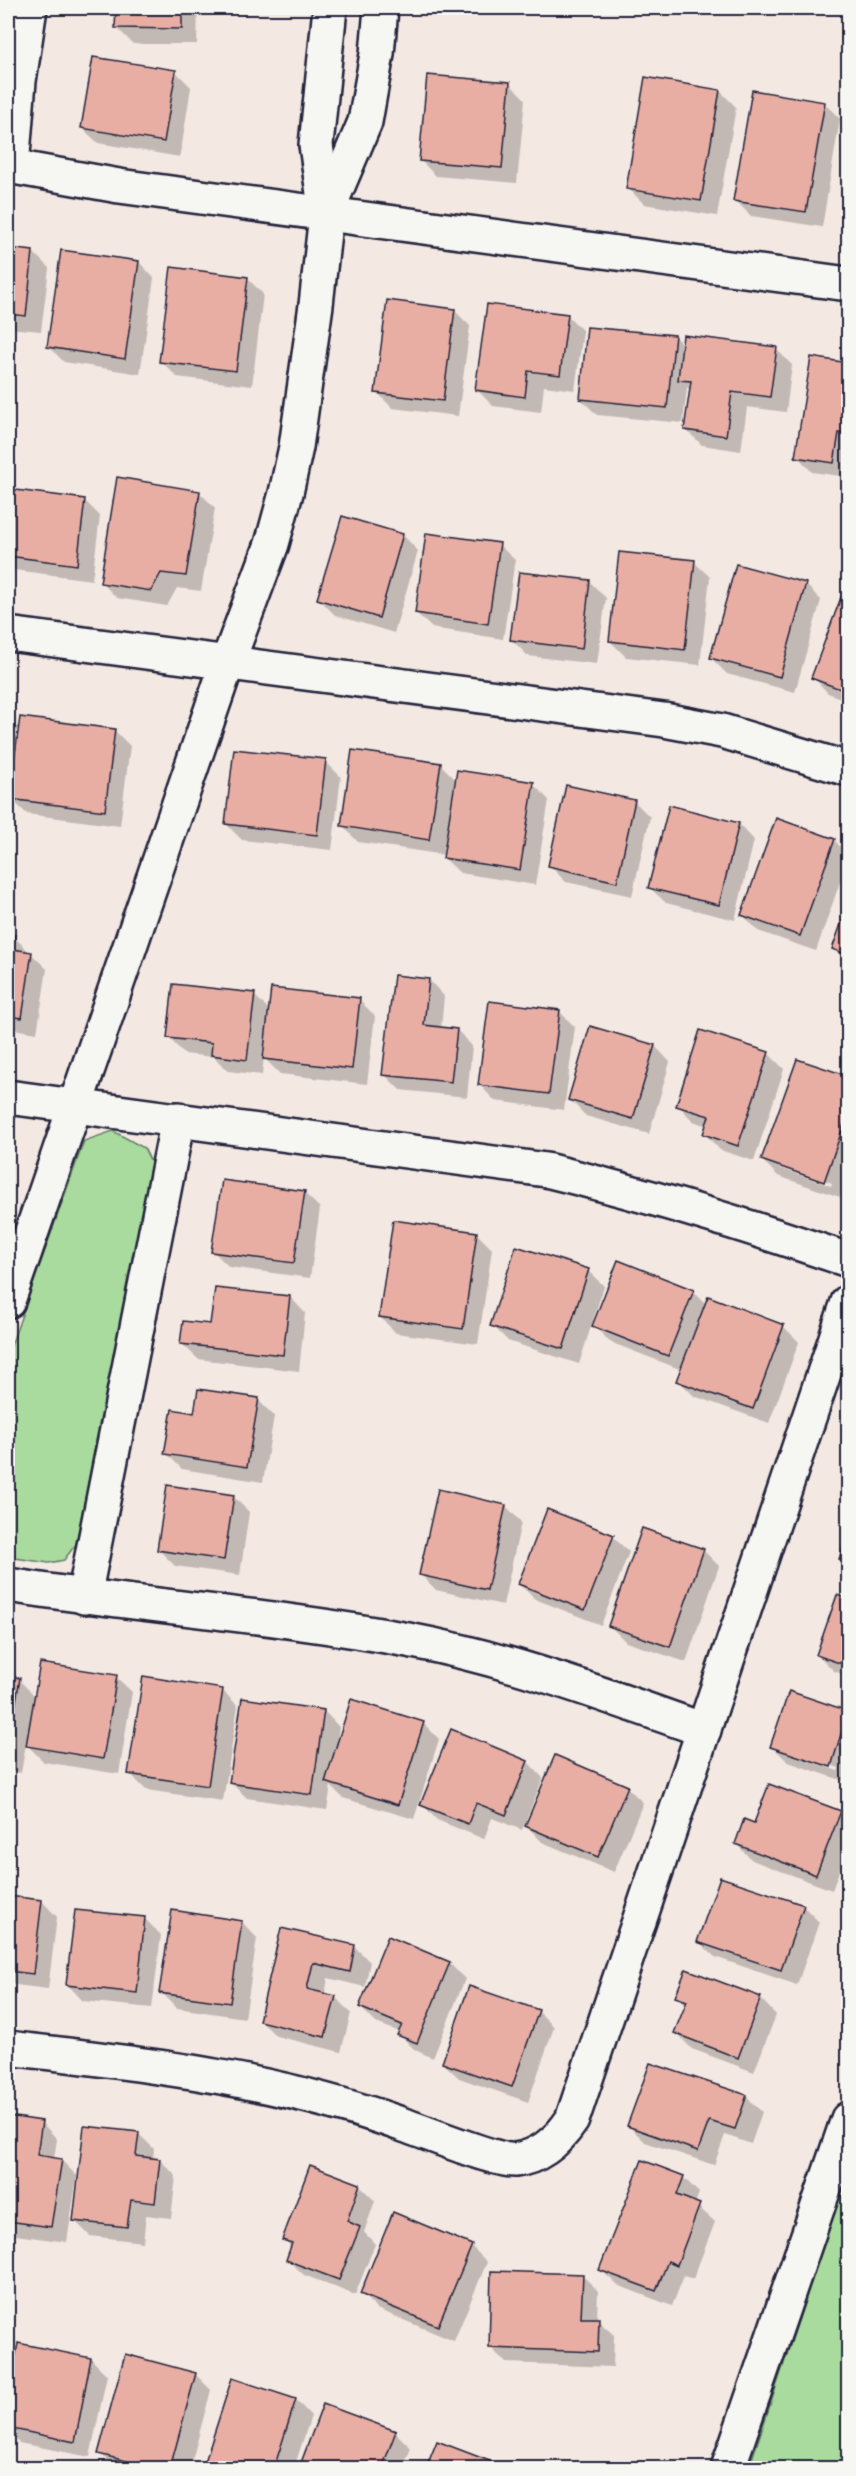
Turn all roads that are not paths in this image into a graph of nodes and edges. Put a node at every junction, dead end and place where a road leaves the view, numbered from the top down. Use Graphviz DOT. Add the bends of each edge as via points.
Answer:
graph roads {
  1 [pos="30,8"];
  2 [pos="330,8"];
  3 [pos="381,8"];
  4 [pos="10,167"];
  5 [pos="326,214"];
  6 [pos="849,284"];
  7 [pos="8,634"];
  8 [pos="227,664"];
  9 [pos="849,770"];
  10 [pos="8,1097"];
  11 [pos="74,1106"];
  12 [pos="178,1119"];
  13 [pos="849,1260"];
  14 [pos="8,1302"];
  15 [pos="849,1302"];
  16 [pos="8,1585"];
  17 [pos="84,1597"];
  18 [pos="704,1730"];
  19 [pos="8,2048"];
  20 [pos="849,2119"];
  21 [pos="728,2469"];
  1 -- 4 [label="street"];
  2 -- 5 [label="street" via="315,145"];
  3 -- 5 [label="street" via="365,122"];
  4 -- 5 [label="street"];
  5 -- 6 [label="street"];
  5 -- 8 [label="street" via="296,447 272,544"];
  7 -- 8 [label="street"];
  8 -- 9 [label="street" via="664,720 722,731"];
  8 -- 11 [label="street"];
  10 -- 11 [label="street"];
  11 -- 12 [label="street"];
  11 -- 14 [label="street"];
  12 -- 13 [label="street" via="546,1170 703,1212"];
  12 -- 17 [label="street"];
  15 -- 18 [label="street"];
  16 -- 17 [label="street"];
  17 -- 18 [label="street" via="411,1640 498,1661"];
  18 -- 19 [label="street" via="572,2120 542,2152 513,2160 483,2153 367,2112 255,2082"];
  20 -- 21 [label="street"];
}
